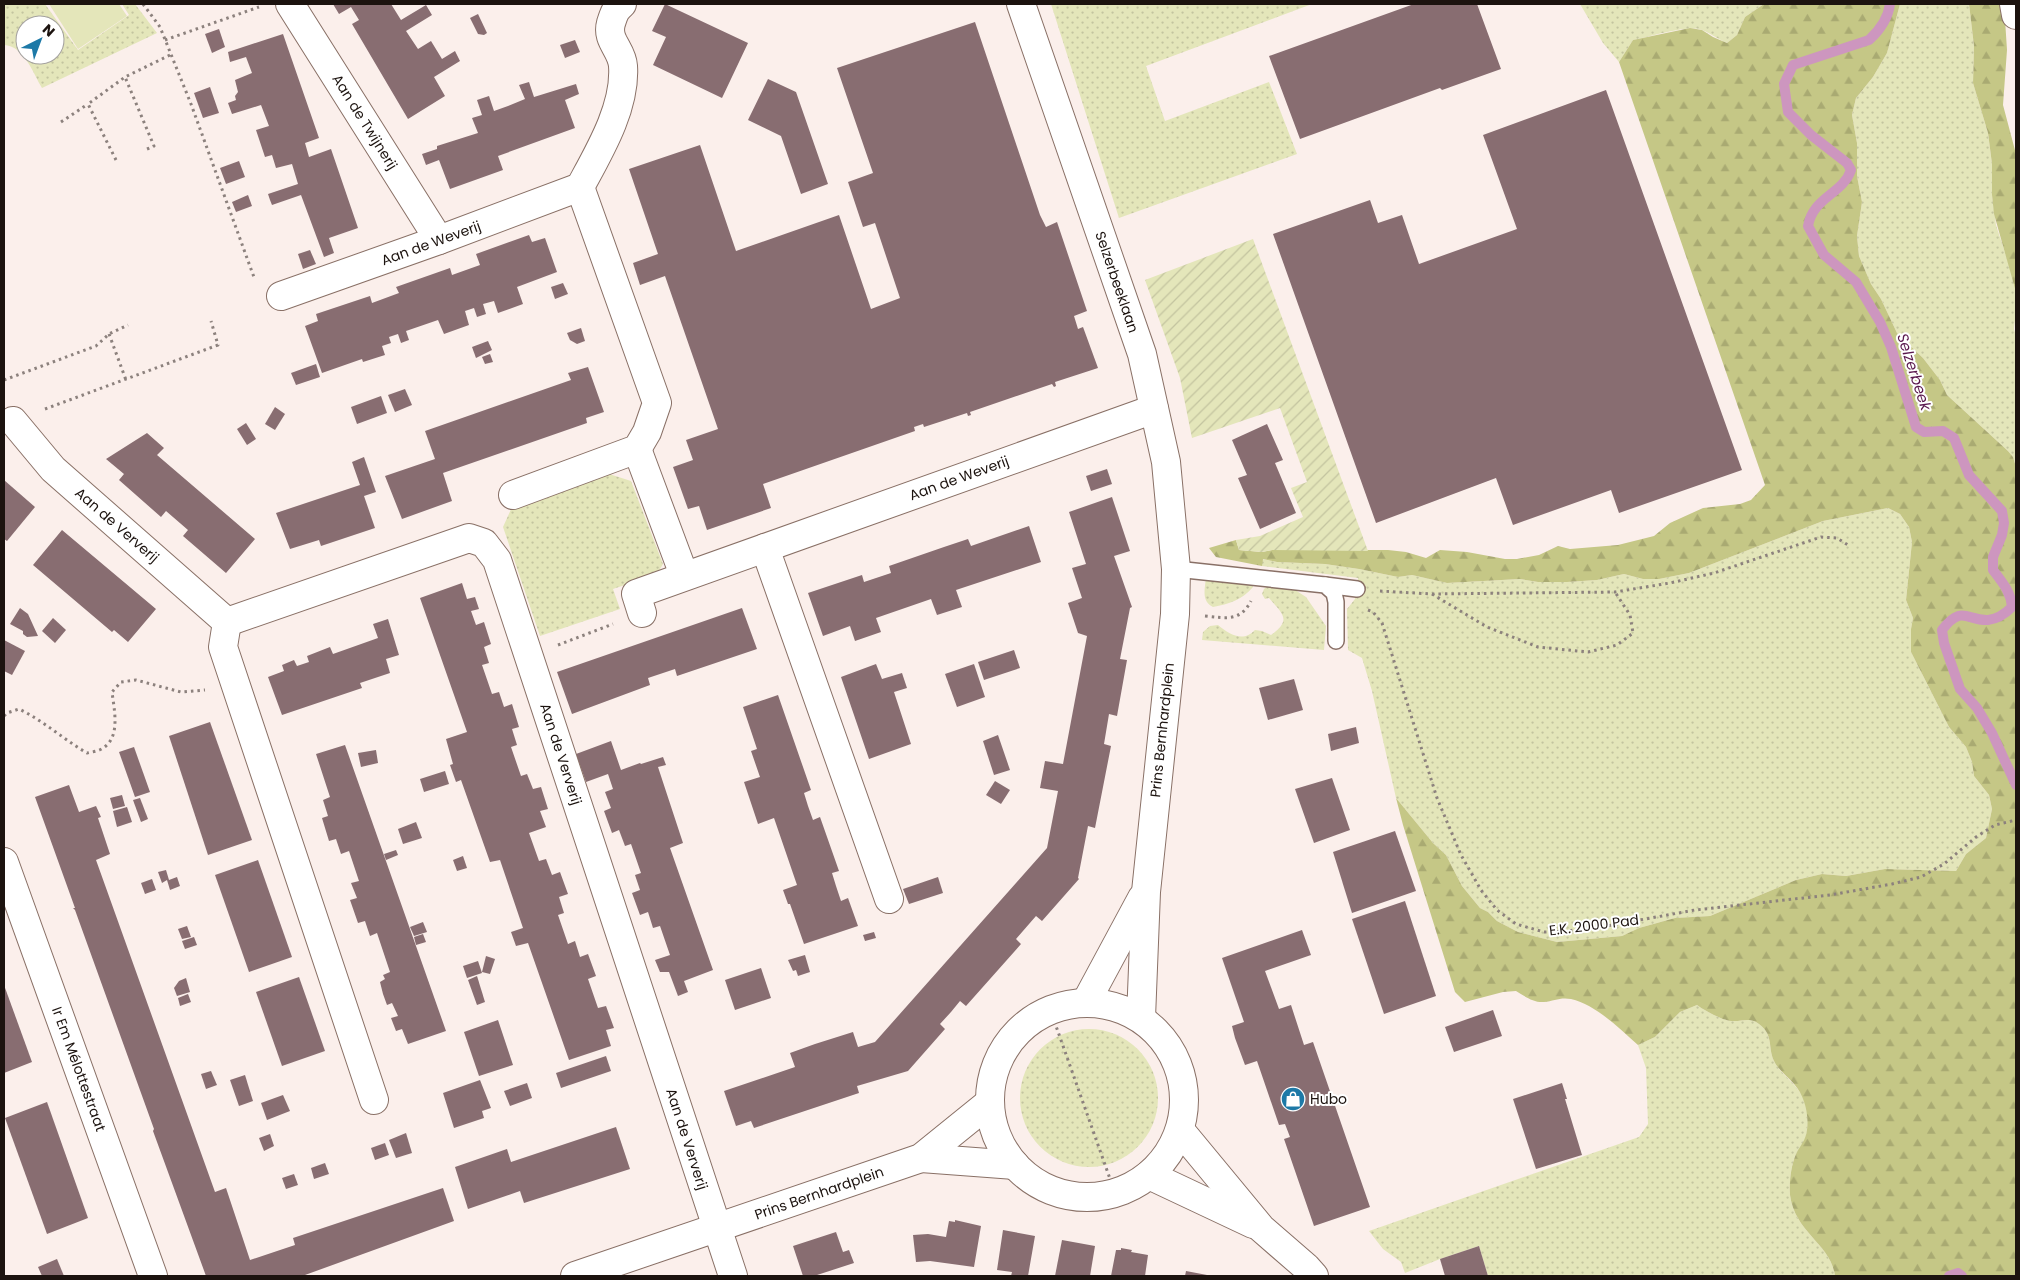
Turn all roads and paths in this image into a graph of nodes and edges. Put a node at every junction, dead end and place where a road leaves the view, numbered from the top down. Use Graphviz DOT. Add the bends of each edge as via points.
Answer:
graph roads {
  1 [pos="143,4"];
  2 [pos="277,4"];
  3 [pos="622,4"];
  4 [pos="1021,4"];
  5 [pos="2014,4"];
  6 [pos="2016,15"];
  7 [pos="165,40"];
  8 [pos="170,55"];
  9 [pos="125,78"];
  10 [pos="88,104"];
  11 [pos="61,122"];
  12 [pos="146,149"];
  13 [pos="116,160"];
  14 [pos="580,188"];
  15 [pos="439,240"];
  16 [pos="256,284"];
  17 [pos="281,296"];
  18 [pos="211,321"];
  19 [pos="128,325"];
  20 [pos="109,334"];
  21 [pos="4,380"];
  22 [pos="126,380"];
  23 [pos="1154,409"];
  24 [pos="13,420"];
  25 [pos="637,449"];
  26 [pos="513,495"];
  27 [pos="1848,545"];
  28 [pos="765,548"];
  29 [pos="1176,568"];
  30 [pos="684,575"];
  31 [pos="1259,577"];
  32 [pos="1325,585"];
  33 [pos="1357,589"];
  34 [pos="1615,592"];
  35 [pos="1432,594"];
  36 [pos="1336,602"];
  37 [pos="642,613"];
  38 [pos="1175,614"];
  39 [pos="227,622"];
  40 [pos="1336,641"];
  41 [pos="529,656"];
  42 [pos="233,678"];
  43 [pos="4,716"];
  44 [pos="2016,820"];
  45 [pos="4,862"];
  46 [pos="1146,892"];
  47 [pos="889,899"];
  48 [pos="1086,1002"];
  49 [pos="1050,1009"];
  50 [pos="1141,1018"];
  51 [pos="374,1100"];
  52 [pos="989,1102"];
  53 [pos="1180,1130"];
  54 [pos="921,1158"];
  55 [pos="1015,1165"];
  56 [pos="1149,1175"];
  57 [pos="1115,1193"];
  58 [pos="716,1227"];
  59 [pos="1261,1228"];
  60 [pos="153,1276"];
  61 [pos="575,1276"];
  62 [pos="734,1276"];
  63 [pos="1314,1276"];
  1 -- 7 [label="path" via="160,26"];
  2 -- 7 [label="path"];
  2 -- 15 [label="street, Aan de Twijnerij"];
  3 -- 14 [label="street" via="614,10 609,32 623,64 622,92 602,148"];
  4 -- 23 [label="street, Selzerbeeklaan" via="1142,354"];
  5 -- 6 [label="street"];
  7 -- 8 [label="path"];
  8 -- 9 [label="path"];
  8 -- 16 [label="path"];
  9 -- 10 [label="path"];
  9 -- 12 [label="path" via="154,146"];
  10 -- 11 [label="path"];
  10 -- 13 [label="path"];
  14 -- 15 [label="street, Aan de Weverij"];
  14 -- 25 [label="street" via="657,404"];
  15 -- 17 [label="street, Aan de Weverij"];
  18 -- 22 [label="path" via="218,345"];
  19 -- 20 [label="path"];
  20 -- 21 [label="path" via="96,346"];
  20 -- 22 [label="path"];
  22 -- 24 [label="path"];
  23 -- 28 [label="street, Aan de Weverij"];
  23 -- 29 [label="street, Selzerbeeklaan" via="1166,462"];
  24 -- 39 [label="street, Aan de Ververij" via="53,469"];
  25 -- 26 [label="street"];
  25 -- 30 [label="street"];
  27 -- 34 [label="path" via="1836,538 1821,537 1714,573 1670,584"];
  28 -- 30 [label="street, Aan de Weverij"];
  28 -- 47 [label="street"];
  29 -- 31 [label="lane"];
  29 -- 38 [label="street, Prins Bernhardplein"];
  30 -- 37 [label="street, Aan de Weverij" via="636,594"];
  31 -- 32 [label="lane"];
  31 -- 38 [label="path" via="1257,590 1246,610 1234,618"];
  32 -- 33 [label="lane"];
  32 -- 36 [label="lane" via="1334,593"];
  33 -- 35 [label="path"];
  34 -- 35 [label="path"];
  34 -- 35 [label="path" via="1630,614 1633,632 1617,645 1588,652 1538,647 1487,627"];
  36 -- 40 [label="lane"];
  36 -- 44 [label="path, E.K. 2000 Pad" via="1373,612 1382,623 1437,798 1461,855 1496,910 1516,924 1544,932 1567,931 1902,882 1922,877 1944,864 1995,825"];
  37 -- 41 [label="path"];
  38 -- 46 [label="street, Prins Bernhardplein"];
  39 -- 41 [label="street, Aan de Ververij" via="469,538 484,544 497,560"];
  39 -- 42 [label="street" via="223,648"];
  41 -- 58 [label="street, Aan de Ververij"];
  42 -- 43 [label="path" via="206,690 181,692 136,680 121,682 112,692 116,718 112,737 104,748 87,753 64,740 38,718 19,709"];
  42 -- 51 [label="street"];
  45 -- 60 [label="street, Ir Em Mélottestraat"];
  46 -- 48 [label="street, Prins Bernhardplein"];
  46 -- 50 [label="street, Prins Bernhardplein"];
  48 -- 49 [label="street"];
  48 -- 50 [label="street" via="1115,1006"];
  49 -- 52 [label="street" via="1012,1037 999,1056"];
  49 -- 57 [label="path"];
  50 -- 53 [label="street" via="1164,1040 1179,1068 1185,1099"];
  52 -- 54 [label="street, Prins Bernhardplein"];
  52 -- 55 [label="street" via="997,1136"];
  53 -- 56 [label="street" via="1168,1154"];
  53 -- 59 [label="street"];
  54 -- 55 [label="street, Prins Bernhardplein"];
  54 -- 58 [label="street, Prins Bernhardplein"];
  55 -- 57 [label="street" via="1053,1190 1079,1197"];
  56 -- 57 [label="street"];
  56 -- 59 [label="street"];
  58 -- 61 [label="street, Prins Bernhardplein"];
  58 -- 62 [label="street, Aan de Ververij"];
  59 -- 63 [label="street"];
}
